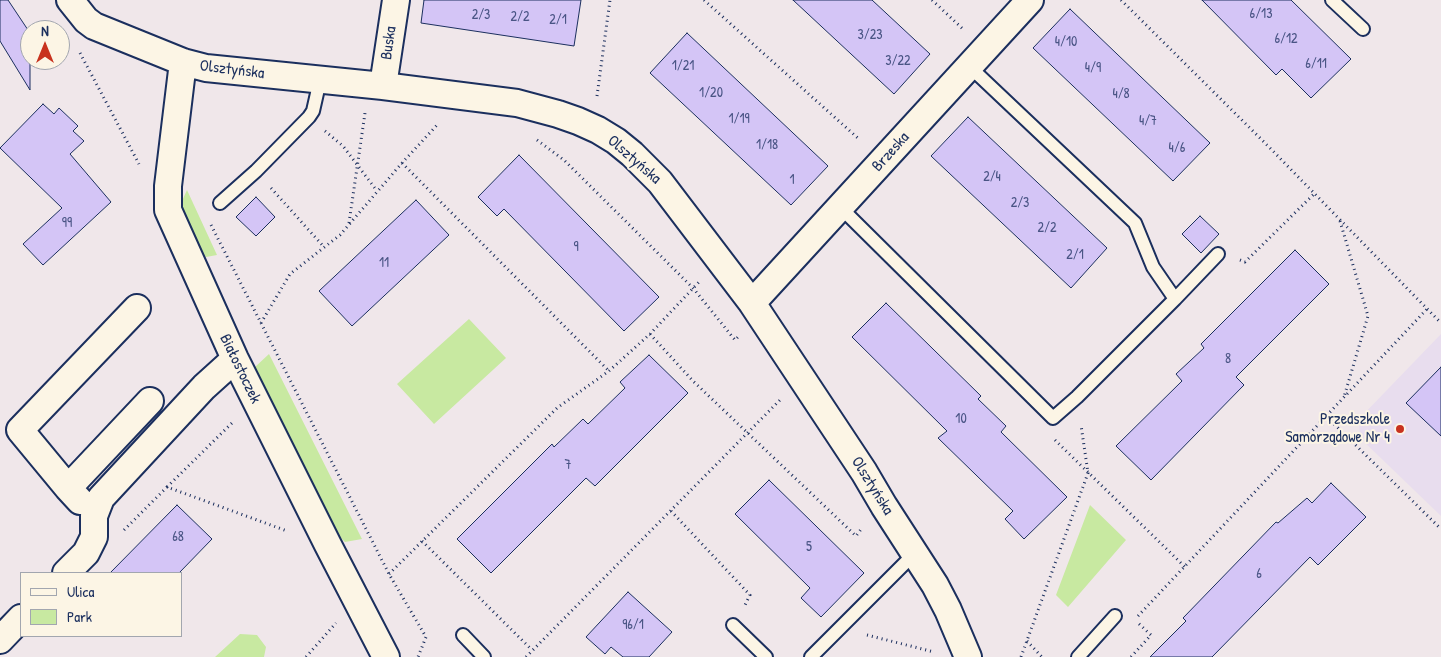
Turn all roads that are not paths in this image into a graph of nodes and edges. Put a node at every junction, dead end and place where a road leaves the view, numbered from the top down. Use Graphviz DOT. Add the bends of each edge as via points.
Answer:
graph roads {
  1 [pos="70,0"];
  2 [pos="396,0"];
  3 [pos="1030,0"];
  4 [pos="1332,0"];
  5 [pos="1363,29"];
  6 [pos="977,58"];
  7 [pos="183,62"];
  8 [pos="320,80"];
  9 [pos="376,86"];
  10 [pos="220,203"];
  11 [pos="840,208"];
  12 [pos="1218,254"];
  13 [pos="1175,299"];
  14 [pos="752,303"];
  15 [pos="136,308"];
  16 [pos="234,358"];
  17 [pos="150,401"];
  18 [pos="68,488"];
  19 [pos="94,527"];
  20 [pos="914,554"];
  21 [pos="67,572"];
  22 [pos="1115,616"];
  23 [pos="20,619"];
  24 [pos="733,624"];
  25 [pos="462,635"];
  26 [pos="0,640"];
  27 [pos="386,657"];
  28 [pos="484,657"];
  29 [pos="766,657"];
  30 [pos="811,657"];
  31 [pos="968,657"];
  32 [pos="1078,657"];
  1 -- 7 [label="street, Olsztyńska" via="94,26"];
  2 -- 9 [label="street, Buska"];
  3 -- 6 [label="street, Brzeska"];
  4 -- 5 [label="lane"];
  6 -- 11 [label="street, Brzeska"];
  6 -- 13 [label="lane" via="1135,223 1152,267"];
  7 -- 8 [label="street, Olsztyńska" via="206,68"];
  7 -- 16 [label="street, Białostoczek" via="168,210"];
  8 -- 9 [label="street, Olsztyńska"];
  8 -- 10 [label="lane" via="310,117"];
  9 -- 14 [label="street, Olsztyńska" via="535,107 591,126 621,145 660,182"];
  11 -- 13 [label="lane" via="1053,418"];
  11 -- 14 [label="street, Brzeska"];
  12 -- 13 [label="lane"];
  14 -- 20 [label="street, Olsztyńska"];
  15 -- 18 [label="street" via="20,430"];
  16 -- 19 [label="street" via="100,498"];
  16 -- 27 [label="street, Białostoczek"];
  17 -- 18 [label="street"];
  18 -- 19 [label="street"];
  19 -- 21 [label="street" via="86,553"];
  20 -- 30 [label="lane"];
  20 -- 31 [label="street, Olsztyńska" via="942,598"];
  22 -- 32 [label="lane"];
  23 -- 26 [label="street"];
  24 -- 29 [label="lane"];
  25 -- 28 [label="lane"];
}
